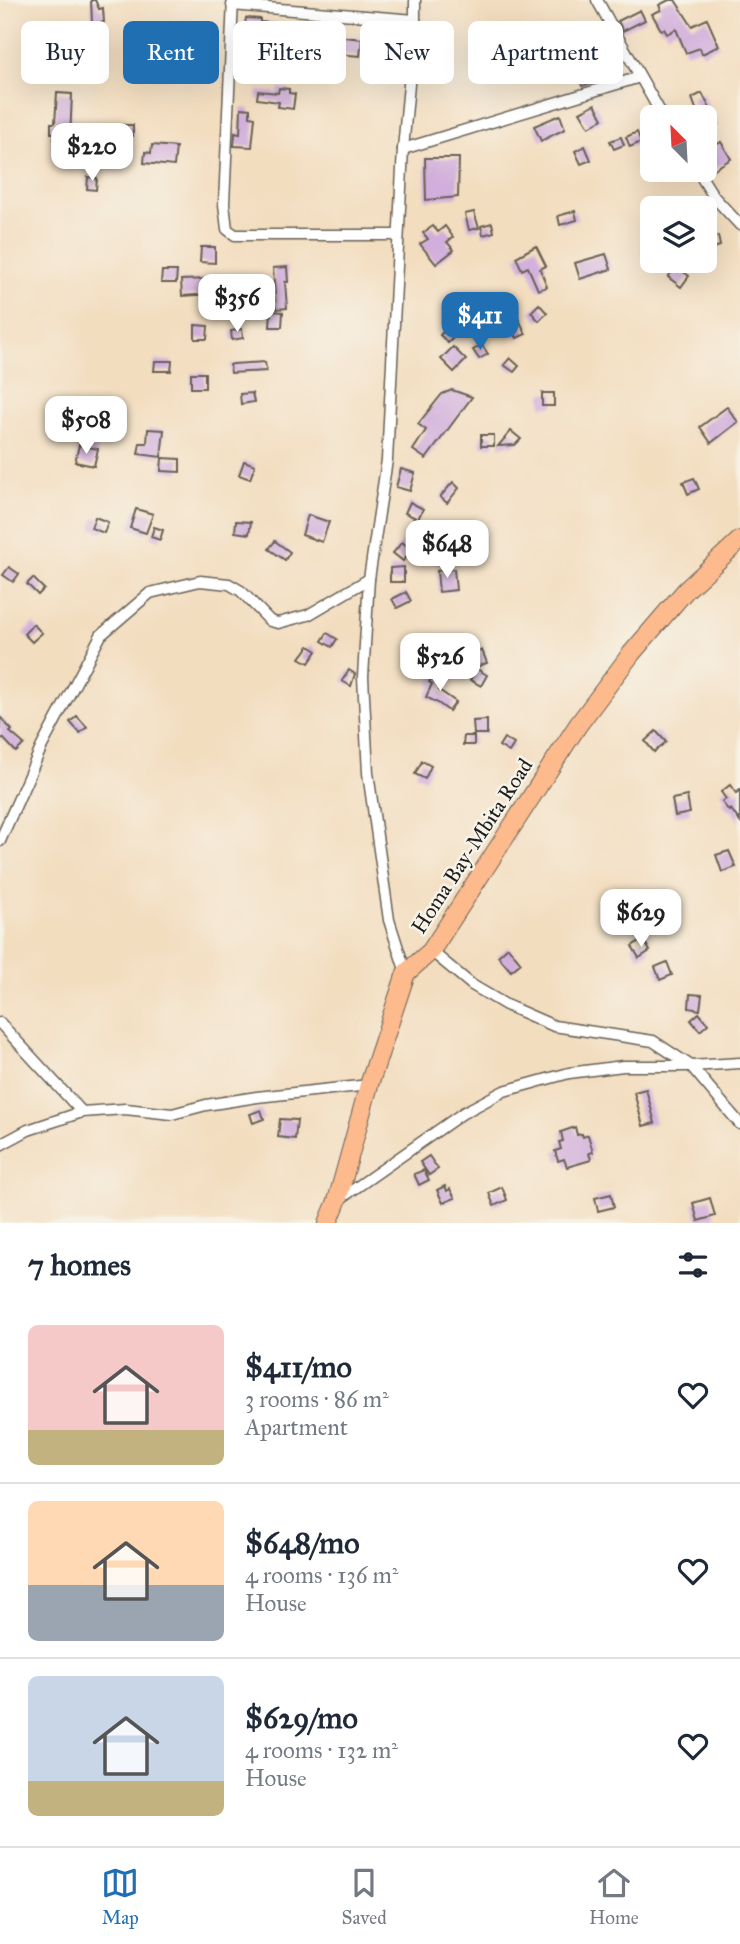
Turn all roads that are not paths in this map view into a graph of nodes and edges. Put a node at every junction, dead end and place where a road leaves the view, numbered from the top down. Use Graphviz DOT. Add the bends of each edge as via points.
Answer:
graph roads {
  1 [pos="415,0"];
  2 [pos="597,0"];
  3 [pos="232,2"];
  4 [pos="415,20"];
  5 [pos="640,77"];
  6 [pos="656,105"];
  7 [pos="403,149"];
  8 [pos="705,182"];
  9 [pos="740,225"];
  10 [pos="398,235"];
  11 [pos="740,540"];
  12 [pos="369,579"];
  13 [pos="0,841"];
  14 [pos="431,951"];
  15 [pos="406,973"];
  16 [pos="0,1023"];
  17 [pos="740,1063"];
  18 [pos="691,1066"];
  19 [pos="369,1085"];
  20 [pos="82,1112"];
  21 [pos="740,1124"];
  22 [pos="0,1145"];
  23 [pos="337,1201"];
  24 [pos="328,1223"];
  1 -- 4 [label="street"];
  2 -- 5 [label="street"];
  3 -- 4 [label="street"];
  3 -- 10 [label="street" via="224,204 227,229 235,235"];
  4 -- 7 [label="street"];
  5 -- 6 [label="street"];
  5 -- 7 [label="street"];
  7 -- 10 [label="street"];
  8 -- 9 [label="street"];
  10 -- 12 [label="street" via="387,460"];
  11 -- 14 [label="highway, Homa Bay-Mbita Road" via="687,590 631,654 578,725"];
  12 -- 13 [label="street" via="308,615 278,623 229,584 200,582 150,593 100,635 42,746"];
  12 -- 15 [label="street" via="363,677 368,773 389,920"];
  14 -- 15 [label="highway, Homa Bay-Mbita Road"];
  14 -- 18 [label="street" via="472,985 506,1005 554,1026 653,1041"];
  15 -- 19 [label="highway"];
  16 -- 20 [label="street"];
  17 -- 18 [label="street"];
  18 -- 21 [label="street"];
  18 -- 23 [label="street" via="623,1066 569,1073 504,1091 463,1113"];
  19 -- 20 [label="street" via="257,1097 172,1114 125,1109"];
  19 -- 23 [label="highway"];
  20 -- 22 [label="street"];
  23 -- 24 [label="highway"];
}
